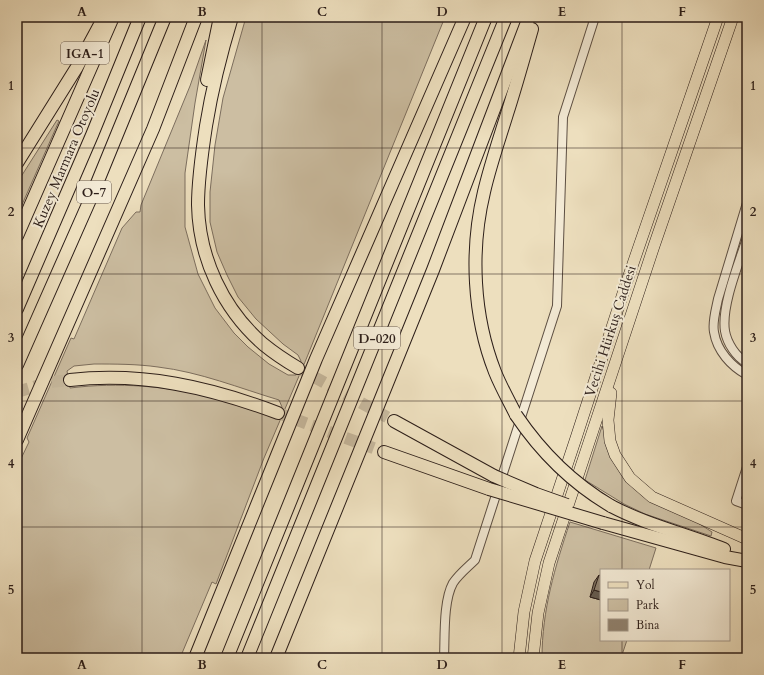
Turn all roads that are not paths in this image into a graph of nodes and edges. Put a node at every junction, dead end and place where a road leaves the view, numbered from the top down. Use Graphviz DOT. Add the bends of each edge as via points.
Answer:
graph roads {
  1 [pos="104,17"];
  2 [pos="113,17"];
  3 [pos="140,17"];
  4 [pos="165,17"];
  5 [pos="196,17"];
  6 [pos="220,17"];
  7 [pos="232,17"];
  8 [pos="459,17"];
  9 [pos="465,17"];
  10 [pos="486,17"];
  11 [pos="506,17"];
  12 [pos="529,17"];
  13 [pos="536,17"];
  14 [pos="595,17"];
  15 [pos="718,17"];
  16 [pos="733,17"];
  17 [pos="451,50"];
  18 [pos="17,163"];
  19 [pos="747,203"];
  20 [pos="199,216"];
  21 [pos="17,236"];
  22 [pos="747,238"];
  23 [pos="17,309"];
  24 [pos="747,363"];
  25 [pos="17,365"];
  26 [pos="298,368"];
  27 [pos="613,368"];
  28 [pos="747,375"];
  29 [pos="70,380"];
  30 [pos="278,413"];
  31 [pos="394,421"];
  32 [pos="17,440"];
  33 [pos="384,452"];
  34 [pos="747,467"];
  35 [pos="747,505"];
  36 [pos="604,520"];
  37 [pos="747,539"];
  38 [pos="745,561"];
  39 [pos="195,658"];
  40 [pos="227,658"];
  41 [pos="247,658"];
  42 [pos="276,658"];
  43 [pos="444,658"];
  44 [pos="519,658"];
  45 [pos="533,658"];
  1 -- 18 [label="highway, IGA-1" via="78,67"];
  2 -- 21 [label="highway"];
  3 -- 23 [label="highway, Kuzey Marmara Otoyolu / O-7"];
  4 -- 25 [label="highway, O-7" via="93,193"];
  5 -- 32 [label="highway" via="153,129"];
  6 -- 20 [label="highway" via="196,154 195,180"];
  7 -- 20 [label="highway" via="207,119 200,173"];
  8 -- 17 [label="highway"];
  9 -- 17 [label="highway"];
  10 -- 40 [label="highway, D-020"];
  11 -- 41 [label="highway, D-020"];
  12 -- 42 [label="highway" via="442,248"];
  13 -- 38 [label="highway, bridge" via="486,181 479,216 476,253 478,303 488,350 504,392 532,438 549,458 582,486 611,506 648,523 719,547"];
  14 -- 43 [label="street" via="563,117 557,306 475,560 454,582 449,592"];
  15 -- 44 [label="main road, Vecihi Hürkuş Caddesi" via="626,284 537,555 524,612"];
  16 -- 27 [label="main road, Vecihi Hürkuş Caddesi"];
  17 -- 39 [label="highway" via="316,359"];
  19 -- 28 [label="street" via="718,299 714,332 727,360"];
  20 -- 26 [label="highway" via="202,241 222,295 245,326 263,344"];
  22 -- 24 [label="street" via="728,297 725,330 733,350"];
  27 -- 37 [label="main road" via="608,420 610,436 615,455 630,478 652,497"];
  27 -- 45 [label="main road, Vecihi Hürkuş Caddesi" via="549,563 538,613"];
  29 -- 30 [label="highway" via="107,377 172,382 213,391"];
  31 -- 36 [label="highway, bridge" via="494,476"];
  33 -- 36 [label="highway, bridge" via="489,489"];
  34 -- 35 [label="street" via="736,501"];
  36 -- 38 [label="highway" via="644,529 681,544"];
}
